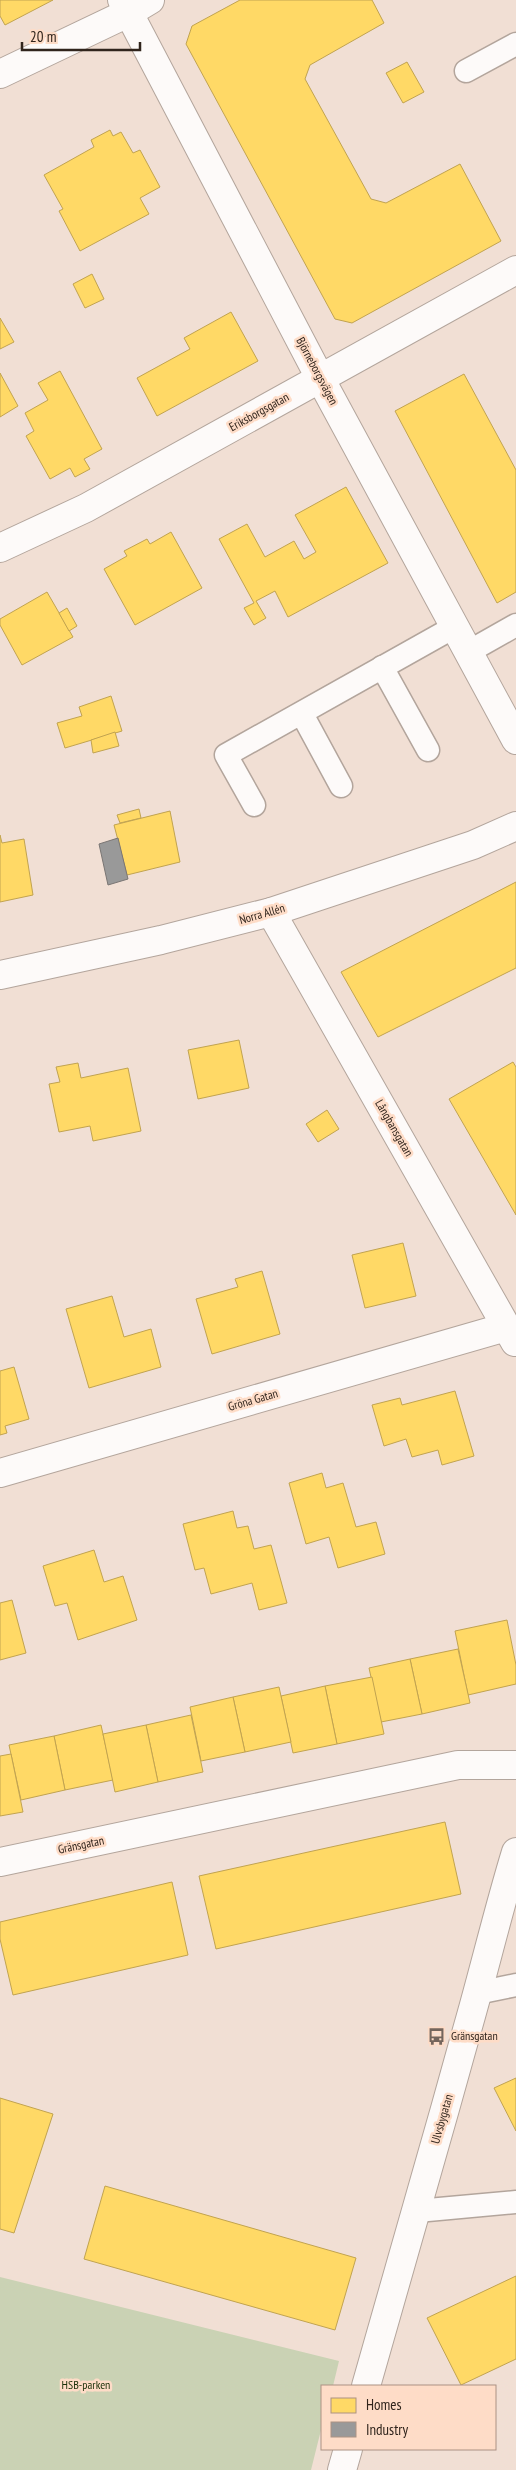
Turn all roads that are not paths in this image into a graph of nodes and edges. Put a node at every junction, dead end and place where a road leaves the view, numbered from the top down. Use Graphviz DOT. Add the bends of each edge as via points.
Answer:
graph roads {
  1 [pos="134,4"];
  2 [pos="516,44"];
  3 [pos="466,72"];
  4 [pos="0,74"];
  5 [pos="516,270"];
  6 [pos="320,378"];
  7 [pos="0,548"];
  8 [pos="516,625"];
  9 [pos="456,626"];
  10 [pos="470,651"];
  11 [pos="382,667"];
  12 [pos="302,714"];
  13 [pos="516,740"];
  14 [pos="428,750"];
  15 [pos="341,786"];
  16 [pos="254,805"];
  17 [pos="516,826"];
  18 [pos="271,912"];
  19 [pos="0,975"];
  20 [pos="511,1336"];
  21 [pos="0,1473"];
  22 [pos="516,1765"];
  23 [pos="516,1852"];
  24 [pos="0,1862"];
  25 [pos="516,1985"];
  26 [pos="477,1994"];
  27 [pos="516,2202"];
  28 [pos="417,2211"];
  29 [pos="366,2385"];
  30 [pos="348,2450"];
  31 [pos="342,2470"];
  1 -- 4 [label="street"];
  1 -- 6 [label="street, Björneborgsvägen"];
  2 -- 3 [label="lane"];
  5 -- 6 [label="street, Eriksborgsgatan"];
  6 -- 7 [label="street, Eriksborgsgatan" via="86,508"];
  6 -- 9 [label="street, Björneborgsvägen"];
  8 -- 10 [label="lane"];
  9 -- 10 [label="street, Björneborgsvägen"];
  9 -- 11 [label="lane"];
  10 -- 13 [label="street, Björneborgsvägen"];
  11 -- 12 [label="lane"];
  11 -- 14 [label="lane"];
  12 -- 15 [label="lane"];
  12 -- 16 [label="lane" via="226,755"];
  17 -- 18 [label="street, Norra Allén" via="473,845"];
  18 -- 19 [label="street, Norra Allén"];
  18 -- 20 [label="street, Långbansgatan"];
  20 -- 21 [label="street, Gröna Gatan"];
  22 -- 24 [label="street, Gränsgatan" via="458,1765"];
  23 -- 26 [label="street, Ulvsbygatan"];
  25 -- 26 [label="lane"];
  26 -- 28 [label="street, Ulvsbygatan"];
  27 -- 28 [label="lane"];
  28 -- 29 [label="street, Ulvsbygatan"];
  30 -- 31 [label="street"];
}
